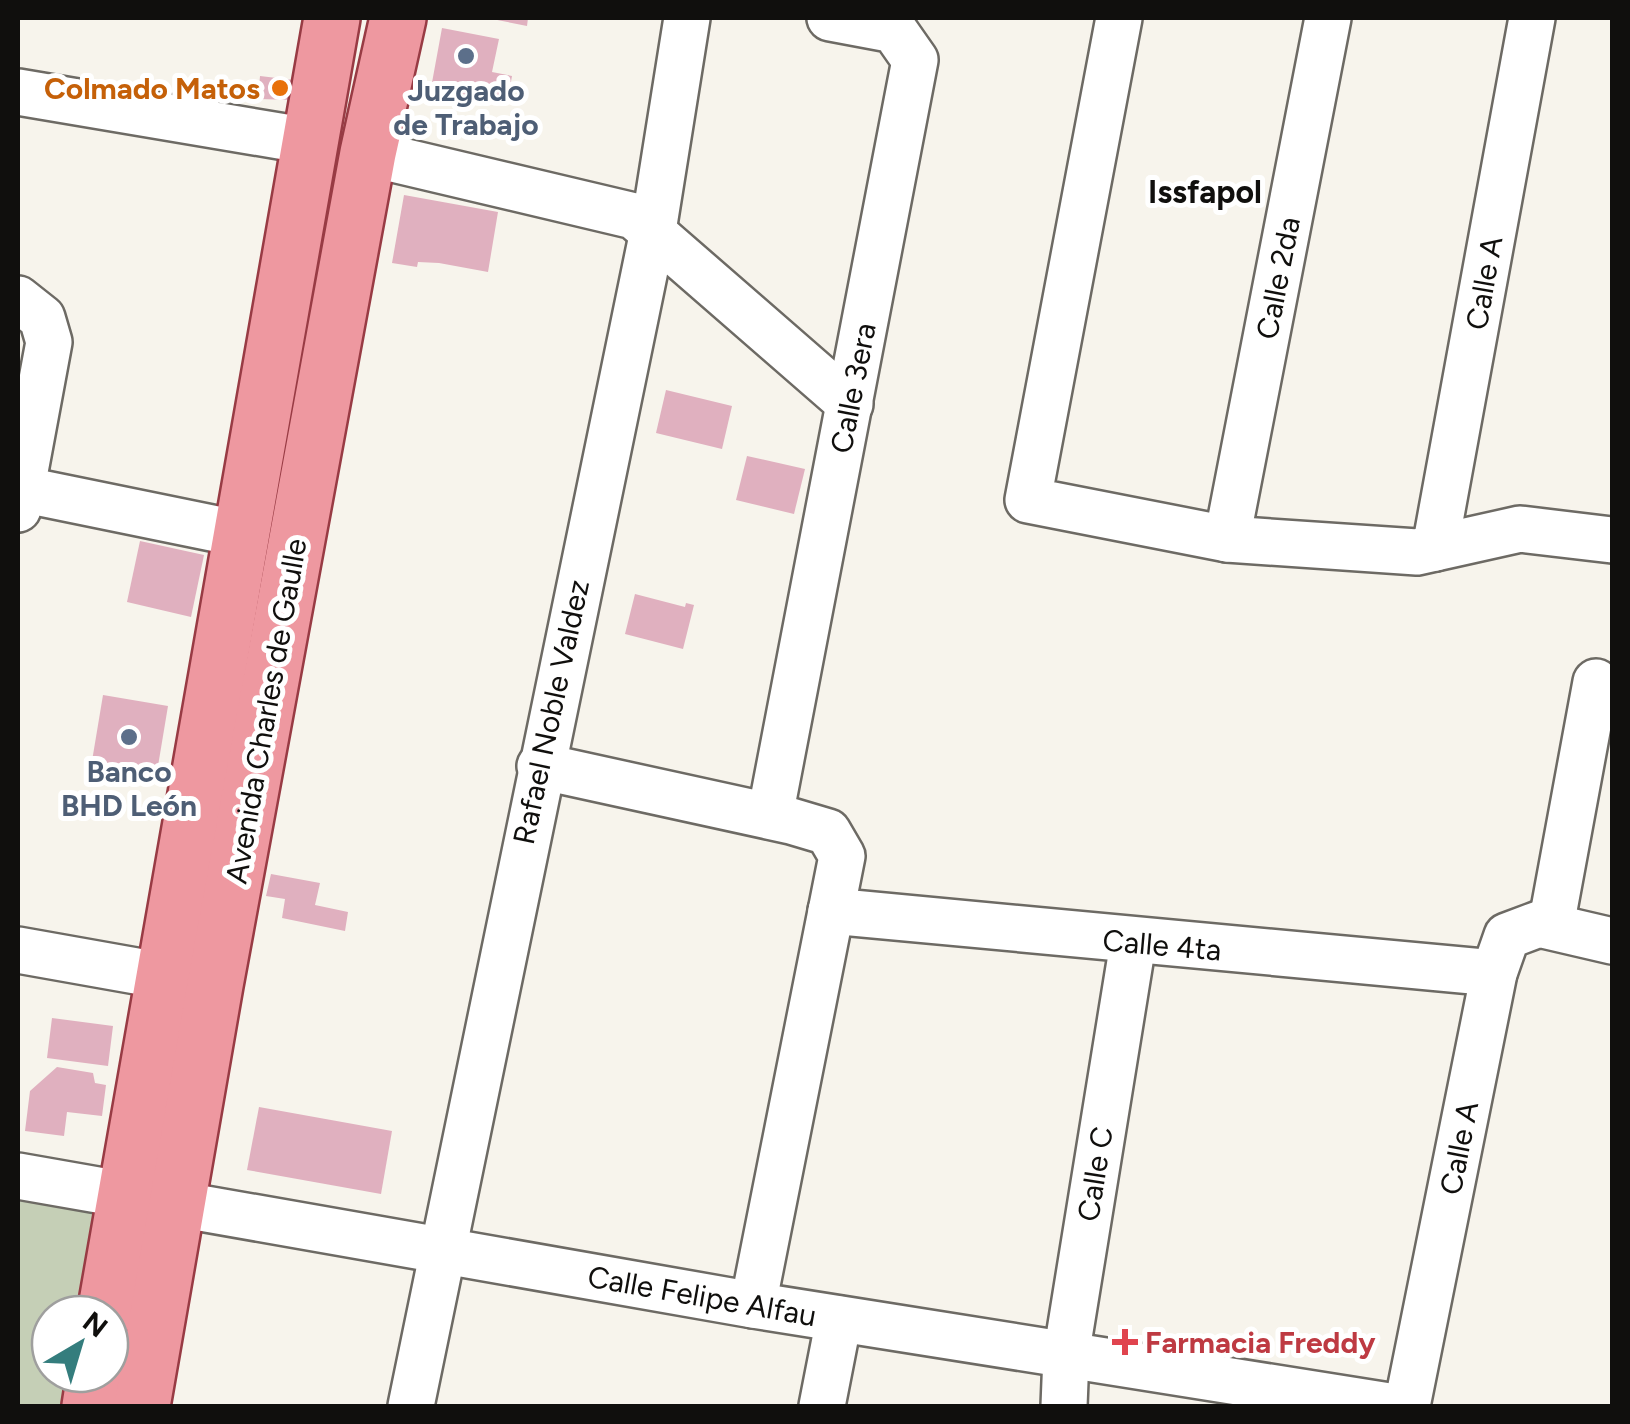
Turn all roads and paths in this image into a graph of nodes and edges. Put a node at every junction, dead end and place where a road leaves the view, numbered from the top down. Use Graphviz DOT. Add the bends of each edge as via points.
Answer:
graph roads {
  1 [pos="332,18"];
  2 [pos="398,18"];
  3 [pos="686,18"];
  4 [pos="830,18"];
  5 [pos="1120,18"];
  6 [pos="1328,18"];
  7 [pos="1532,18"];
  8 [pos="18,92"];
  9 [pos="310,141"];
  10 [pos="368,154"];
  11 [pos="653,231"];
  12 [pos="18,299"];
  13 [pos="850,404"];
  14 [pos="19,499"];
  15 [pos="240,534"];
  16 [pos="1227,539"];
  17 [pos="1612,540"];
  18 [pos="1435,548"];
  19 [pos="1596,682"];
  20 [pos="540,766"];
  21 [pos="770,816"];
  22 [pos="831,911"];
  23 [pos="1551,926"];
  24 [pos="1612,941"];
  25 [pos="1133,943"];
  26 [pos="18,950"];
  27 [pos="1494,973"];
  28 [pos="188,981"];
  29 [pos="18,1176"];
  30 [pos="125,1195"];
  31 [pos="178,1206"];
  32 [pos="441,1252"];
  33 [pos="108,1294"];
  34 [pos="753,1305"];
  35 [pos="839,1319"];
  36 [pos="1066,1356"];
  37 [pos="1323,1401"];
  38 [pos="142,1406"];
  39 [pos="412,1406"];
  40 [pos="822,1406"];
  41 [pos="1064,1406"];
  42 [pos="1389,1406"];
  43 [pos="1407,1406"];
  1 -- 9 [label="main road, Avenida Charles de Gaulle"];
  2 -- 10 [label="main road, Avenida Charles de Gaulle"];
  3 -- 11 [label="street, Rafael Noble Valdez"];
  4 -- 13 [label="street, Calle 3era" via="894,30 915,60"];
  5 -- 16 [label="street" via="1028,500"];
  6 -- 16 [label="street, Calle 2da"];
  7 -- 18 [label="street, Calle A"];
  8 -- 9 [label="street"];
  9 -- 15 [label="main road, Avenida Charles de Gaulle"];
  10 -- 11 [label="street" via="634,216"];
  10 -- 28 [label="main road, Avenida Charles de Gaulle"];
  11 -- 13 [label="street"];
  11 -- 20 [label="street, Rafael Noble Valdez"];
  12 -- 14 [label="street" via="42,318 48,342"];
  13 -- 21 [label="street, Calle 3era"];
  14 -- 15 [label="street"];
  15 -- 28 [label="main road, Avenida Charles de Gaulle"];
  16 -- 18 [label="street"];
  17 -- 18 [label="street" via="1520,529"];
  19 -- 23 [label="street"];
  20 -- 21 [label="street"];
  20 -- 32 [label="street, Rafael Noble Valdez"];
  21 -- 22 [label="street" via="828,832 842,856"];
  22 -- 25 [label="street, Calle 4ta"];
  22 -- 34 [label="street"];
  23 -- 24 [label="street"];
  23 -- 27 [label="street, Calle A" via="1507,936"];
  25 -- 27 [label="street, Calle 4ta"];
  25 -- 36 [label="street, Calle C"];
  26 -- 28 [label="street"];
  27 -- 43 [label="street, Calle A"];
  28 -- 30 [label="main road, Avenida Charles de Gaulle"];
  28 -- 31 [label="main road, Avenida Charles de Gaulle"];
  29 -- 30 [label="street, Calle Felipe Alfau"];
  30 -- 31 [label="street, Calle Felipe Alfau"];
  30 -- 33 [label="main road, Avenida Charles de Gaulle"];
  31 -- 32 [label="street, Calle Felipe Alfau"];
  31 -- 38 [label="main road, Avenida Charles de Gaulle"];
  32 -- 34 [label="street, Calle Felipe Alfau"];
  32 -- 39 [label="street, Rafael Noble Valdez"];
  34 -- 35 [label="street, Calle Felipe Alfau"];
  35 -- 36 [label="street, Calle Felipe Alfau"];
  35 -- 40 [label="street"];
  36 -- 37 [label="street, Calle Felipe Alfau"];
  36 -- 41 [label="street, Calle C"];
  37 -- 42 [label="street, Calle Felipe Alfau"];
}
